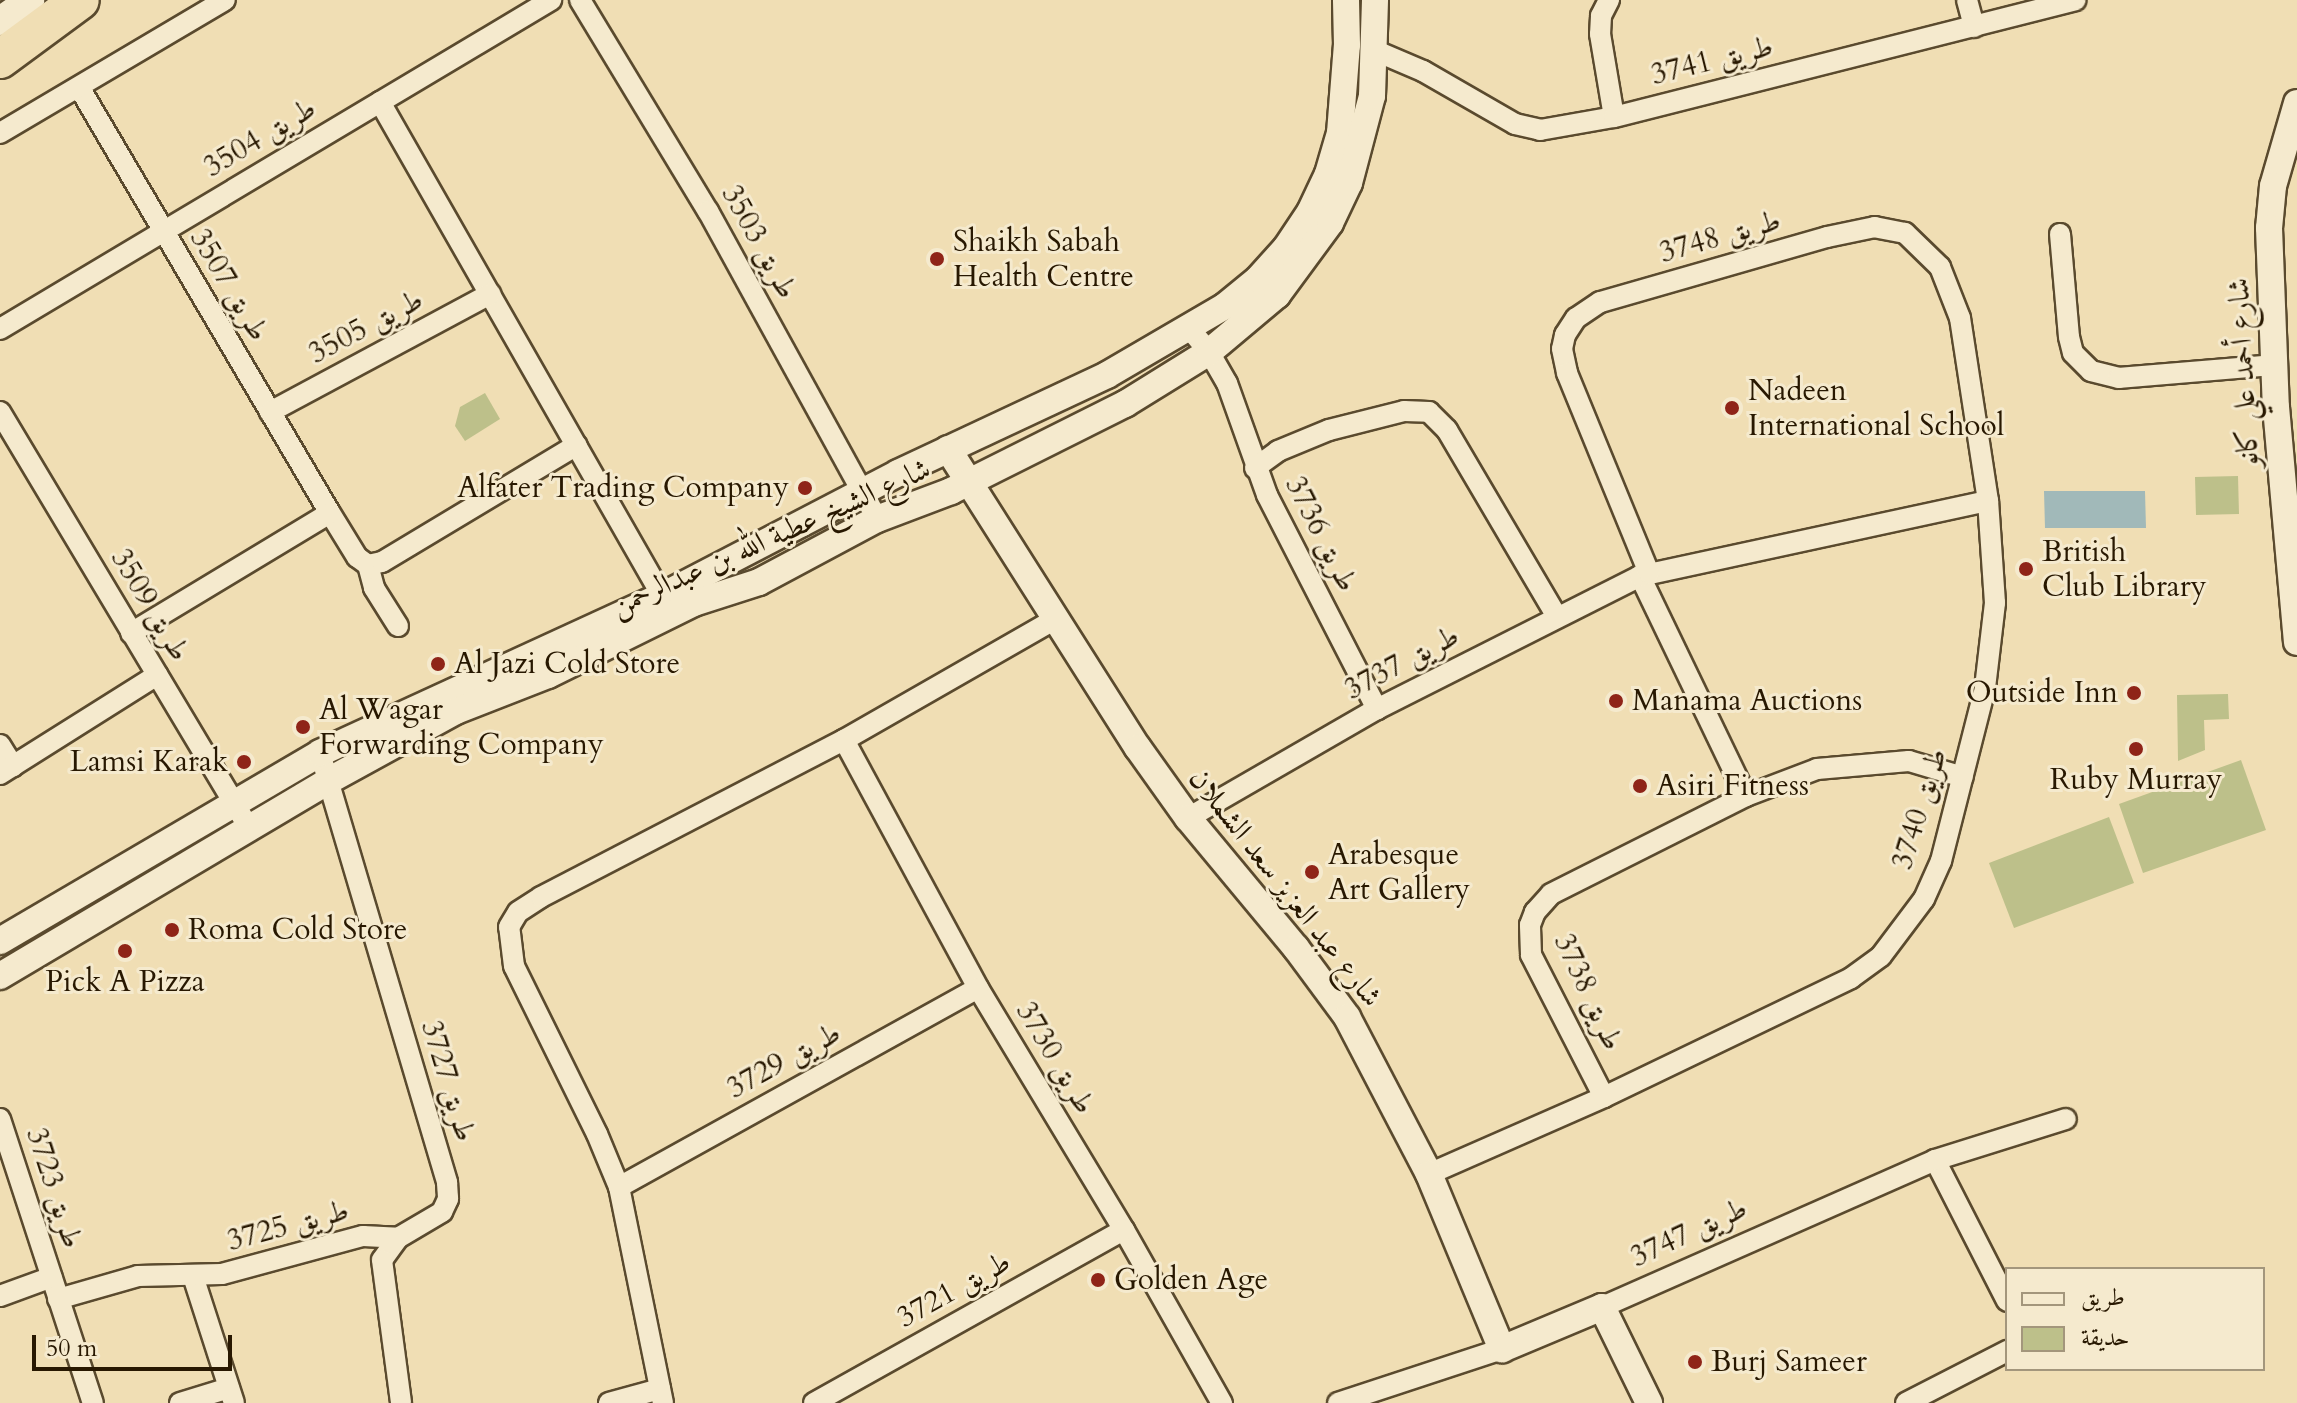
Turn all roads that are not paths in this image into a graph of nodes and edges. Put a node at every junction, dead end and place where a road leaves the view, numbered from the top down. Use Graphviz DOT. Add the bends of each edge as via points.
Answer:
graph roads {
  1 [pos="30,0"];
  2 [pos="80,0"];
  3 [pos="225,0"];
  4 [pos="551,0"];
  5 [pos="580,0"];
  6 [pos="1346,0"];
  7 [pos="1375,0"];
  8 [pos="1609,0"];
  9 [pos="1967,0"];
  10 [pos="2075,0"];
  11 [pos="0,21"];
  12 [pos="1974,27"];
  13 [pos="1376,51"];
  14 [pos="0,59"];
  15 [pos="79,87"];
  16 [pos="380,102"];
  17 [pos="2297,103"];
  18 [pos="1614,117"];
  19 [pos="0,133"];
  20 [pos="161,231"];
  21 [pos="1905,233"];
  22 [pos="2060,234"];
  23 [pos="490,294"];
  24 [pos="1189,328"];
  25 [pos="0,329"];
  26 [pos="1209,352"];
  27 [pos="2274,365"];
  28 [pos="270,412"];
  29 [pos="1,414"];
  30 [pos="2287,419"];
  31 [pos="577,445"];
  32 [pos="948,449"];
  33 [pos="1255,468"];
  34 [pos="969,483"];
  35 [pos="862,491"];
  36 [pos="1988,501"];
  37 [pos="330,513"];
  38 [pos="877,519"];
  39 [pos="368,565"];
  40 [pos="1644,574"];
  41 [pos="667,604"];
  42 [pos="1557,617"];
  43 [pos="1055,619"];
  44 [pos="398,626"];
  45 [pos="131,633"];
  46 [pos="2297,642"];
  47 [pos="157,675"];
  48 [pos="1377,709"];
  49 [pos="844,740"];
  50 [pos="0,745"];
  51 [pos="320,753"];
  52 [pos="6,770"];
  53 [pos="1963,777"];
  54 [pos="328,781"];
  55 [pos="1746,796"];
  56 [pos="232,801"];
  57 [pos="1188,818"];
  58 [pos="248,827"];
  59 [pos="0,941"];
  60 [pos="0,976"];
  61 [pos="978,988"];
  62 [pos="1604,1097"];
  63 [pos="0,1119"];
  64 [pos="2066,1119"];
  65 [pos="1935,1160"];
  66 [pos="1429,1174"];
  67 [pos="619,1187"];
  68 [pos="1124,1230"];
  69 [pos="398,1238"];
  70 [pos="193,1276"];
  71 [pos="52,1277"];
  72 [pos="0,1296"];
  73 [pos="2005,1297"];
  74 [pos="58,1299"];
  75 [pos="1602,1307"];
  76 [pos="1502,1349"];
  77 [pos="2005,1352"];
  78 [pos="232,1395"];
  79 [pos="662,1396"];
  80 [pos="93,1403"];
  81 [pos="180,1403"];
  82 [pos="401,1403"];
  83 [pos="609,1403"];
  84 [pos="814,1403"];
  85 [pos="1222,1403"];
  86 [pos="1338,1403"];
  87 [pos="1649,1403"];
  88 [pos="1906,1403"];
  1 -- 11 [label="main road"];
  2 -- 14 [label="highway"];
  3 -- 15 [label="street"];
  4 -- 16 [label="street, طريق 3504"];
  5 -- 35 [label="street, طريق 3503" via="708,211"];
  6 -- 24 [label="street, شارع الشيخ عطية الله بن عبدالرحمن" via="1340,133 1310,212 1258,279"];
  7 -- 13 [label="street, شارع الشيخ عطية الله بن عبدالرحمن"];
  8 -- 18 [label="street" via="1600,34"];
  9 -- 12 [label="street"];
  10 -- 12 [label="street, طريق 3741"];
  12 -- 18 [label="street, طريق 3741"];
  13 -- 18 [label="street, طريق 3741" via="1527,128"];
  13 -- 26 [label="street, شارع الشيخ عطية الله بن عبدالرحمن" via="1363,140 1330,223 1277,295"];
  15 -- 19 [label="street"];
  15 -- 20 [label="street, طريق 3507"];
  16 -- 20 [label="street, طريق 3504"];
  16 -- 23 [label="street"];
  17 -- 27 [label="street, شارع أحمد علي كانو" via="2273,186 2269,228"];
  20 -- 25 [label="street, طريق 3504"];
  20 -- 28 [label="street, طريق 3507"];
  21 -- 36 [label="street, طريق 3740" via="1940,267 1954,301"];
  21 -- 40 [label="street, طريق 3748" via="1875,227 1854,231 1600,302 1581,312 1562,349 1573,392 1634,530"];
  22 -- 27 [label="street" via="2069,337 2073,353 2091,371 2119,378"];
  23 -- 28 [label="street, طريق 3505"];
  23 -- 31 [label="street"];
  24 -- 26 [label="street"];
  24 -- 32 [label="street, شارع الشيخ عطية الله بن عبدالرحمن" via="1107,375"];
  26 -- 33 [label="street" via="1240,414"];
  26 -- 34 [label="street, شارع الشيخ عطية الله بن عبدالرحمن" via="1125,404"];
  27 -- 30 [label="street, شارع أحمد علي كانو"];
  28 -- 37 [label="street, طريق 3507"];
  29 -- 45 [label="street, طريق 3509"];
  30 -- 46 [label="street, شارع أحمد علي كانو"];
  31 -- 39 [label="street" via="382,562"];
  31 -- 41 [label="street"];
  32 -- 34 [label="street, شارع عبد العزيز سعد الشملان"];
  32 -- 35 [label="street, شارع الشيخ عطية الله بن عبدالرحمن"];
  33 -- 42 [label="street, طريق 3736" via="1278,451 1329,430 1404,411 1429,412 1447,430"];
  33 -- 48 [label="street, طريق 3736"];
  34 -- 38 [label="street, شارع الشيخ عطية الله بن عبدالرحمن"];
  34 -- 43 [label="street, شارع عبد العزيز سعد الشملان"];
  35 -- 38 [label="street, طريق 3503"];
  35 -- 41 [label="street, شارع الشيخ عطية الله بن عبدالرحمن"];
  36 -- 40 [label="street, طريق 3737"];
  36 -- 53 [label="street, طريق 3740" via="1994,629"];
  37 -- 39 [label="street, طريق 3507" via="357,557"];
  37 -- 45 [label="street"];
  38 -- 41 [label="street, شارع الشيخ عطية الله بن عبدالرحمن" via="759,582"];
  39 -- 44 [label="street, طريق 3507" via="374,588"];
  40 -- 42 [label="street, طريق 3737"];
  40 -- 55 [label="street"];
  41 -- 51 [label="street, شارع الشيخ عطية الله بن عبدالرحمن"];
  41 -- 54 [label="street, شارع الشيخ عطية الله بن عبدالرحمن" via="548,675 456,711"];
  42 -- 48 [label="street, طريق 3737"];
  43 -- 49 [label="street"];
  43 -- 57 [label="street, شارع عبد العزيز سعد الشملان"];
  45 -- 47 [label="street, طريق 3509"];
  47 -- 52 [label="street"];
  47 -- 56 [label="street, طريق 3509"];
  48 -- 57 [label="street, طريق 3737"];
  49 -- 61 [label="street, طريق 3730"];
  49 -- 67 [label="street" via="541,897 518,912 509,927 514,966"];
  50 -- 52 [label="street"];
  51 -- 54 [label="street, طريق 3727"];
  51 -- 56 [label="street, شارع الشيخ عطية الله بن عبدالرحمن"];
  53 -- 55 [label="street, طريق 3738" via="1890,761 1817,769"];
  53 -- 62 [label="street, طريق 3740" via="1941,861 1902,931 1881,956 1851,978"];
  54 -- 58 [label="street, شارع الشيخ عطية الله بن عبدالرحمن"];
  54 -- 69 [label="street, طريق 3727" via="447,1183 442,1212"];
  55 -- 62 [label="street, طريق 3738" via="1563,886 1535,912 1528,940 1531,955"];
  56 -- 58 [label="street, طريق 3509"];
  56 -- 59 [label="street, شارع الشيخ عطية الله بن عبدالرحمن"];
  57 -- 66 [label="street, شارع عبد العزيز سعد الشملان" via="1347,1017"];
  58 -- 60 [label="street, شارع الشيخ عطية الله بن عبدالرحمن"];
  61 -- 67 [label="street, طريق 3729"];
  61 -- 68 [label="street, طريق 3730"];
  62 -- 66 [label="street, طريق 3740"];
  63 -- 71 [label="street, طريق 3723"];
  64 -- 65 [label="street, طريق 3747"];
  65 -- 73 [label="street"];
  65 -- 75 [label="street, طريق 3747"];
  66 -- 76 [label="street, شارع عبد العزيز سعد الشملان"];
  67 -- 79 [label="street"];
  68 -- 84 [label="street, طريق 3721"];
  68 -- 85 [label="street, طريق 3730"];
  69 -- 70 [label="street, طريق 3725" via="363,1236 222,1274"];
  69 -- 82 [label="street" via="388,1248 381,1273"];
  70 -- 74 [label="street, طريق 3725" via="138,1276"];
  70 -- 78 [label="street, طريق 3725"];
  71 -- 72 [label="street, طريق 3723"];
  71 -- 74 [label="street, طريق 3723"];
  74 -- 80 [label="street, طريق 3723"];
  75 -- 76 [label="street, طريق 3747"];
  75 -- 87 [label="street"];
  76 -- 86 [label="street, طريق 3747"];
  77 -- 88 [label="street"];
  78 -- 81 [label="street, طريق 3725"];
  79 -- 83 [label="street"];
}
